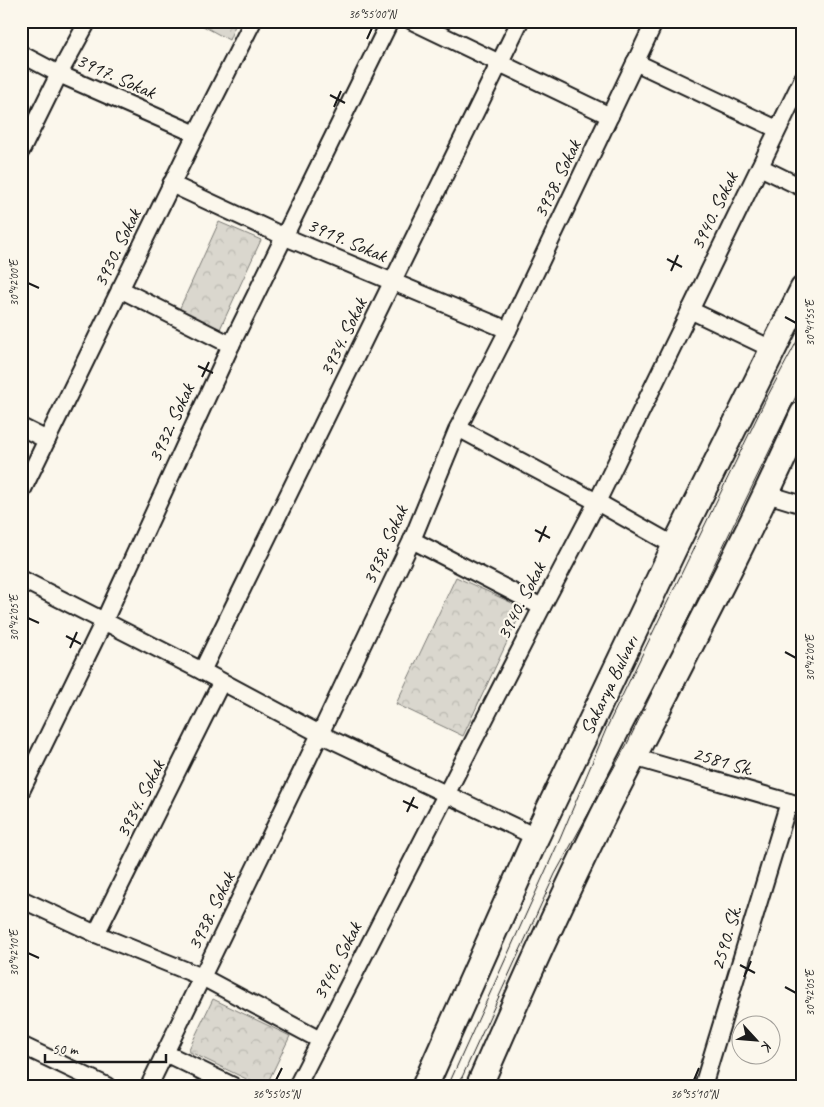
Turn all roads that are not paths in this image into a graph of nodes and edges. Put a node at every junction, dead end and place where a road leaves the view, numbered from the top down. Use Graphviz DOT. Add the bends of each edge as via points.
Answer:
graph roads {
  1 [pos="88,21"];
  2 [pos="253,21"];
  3 [pos="390,21"];
  4 [pos="412,21"];
  5 [pos="520,21"];
  6 [pos="655,21"];
  7 [pos="21,54"];
  8 [pos="635,62"];
  9 [pos="500,63"];
  10 [pos="59,74"];
  11 [pos="803,78"];
  12 [pos="610,116"];
  13 [pos="778,130"];
  14 [pos="196,134"];
  15 [pos="21,151"];
  16 [pos="760,167"];
  17 [pos="171,184"];
  18 [pos="803,188"];
  19 [pos="283,236"];
  20 [pos="393,283"];
  21 [pos="120,289"];
  22 [pos="803,289"];
  23 [pos="690,310"];
  24 [pos="508,330"];
  25 [pos="230,345"];
  26 [pos="772,349"];
  27 [pos="803,414"];
  28 [pos="21,428"];
  29 [pos="458,428"];
  30 [pos="47,440"];
  31 [pos="21,494"];
  32 [pos="767,494"];
  33 [pos="597,502"];
  34 [pos="803,505"];
  35 [pos="412,540"];
  36 [pos="675,546"];
  37 [pos="21,580"];
  38 [pos="542,607"];
  39 [pos="104,621"];
  40 [pos="202,671"];
  41 [pos="221,682"];
  42 [pos="320,734"];
  43 [pos="632,757"];
  44 [pos="21,791"];
  45 [pos="446,793"];
  46 [pos="796,804"];
  47 [pos="536,837"];
  48 [pos="21,899"];
  49 [pos="96,934"];
  50 [pos="202,977"];
  51 [pos="320,1040"];
  52 [pos="21,1045"];
  53 [pos="165,1053"];
  54 [pos="480,1085"];
  55 [pos="107,1086"];
  56 [pos="149,1086"];
  57 [pos="233,1086"];
  58 [pos="297,1086"];
  59 [pos="425,1086"];
  60 [pos="702,1086"];
  1 -- 10 [label="street"];
  2 -- 14 [label="street, 3930. Sokak"];
  3 -- 19 [label="street, 3932. Sokak"];
  4 -- 9 [label="street"];
  5 -- 9 [label="street, 3934. Sokak"];
  6 -- 8 [label="street, 3938. Sokak"];
  7 -- 10 [label="street, 3917. Sokak"];
  8 -- 12 [label="street, 3938. Sokak"];
  8 -- 13 [label="street"];
  9 -- 12 [label="street"];
  9 -- 20 [label="street, 3934. Sokak"];
  10 -- 14 [label="street, 3917. Sokak"];
  10 -- 15 [label="street"];
  11 -- 13 [label="street, 3940. Sokak"];
  12 -- 24 [label="street, 3938. Sokak"];
  13 -- 16 [label="street, 3940. Sokak"];
  14 -- 17 [label="street, 3930. Sokak"];
  16 -- 18 [label="street"];
  16 -- 23 [label="street, 3940. Sokak"];
  17 -- 19 [label="street, 3919. Sokak"];
  17 -- 21 [label="street, 3930. Sokak"];
  19 -- 20 [label="street, 3919. Sokak"];
  19 -- 25 [label="street, 3932. Sokak"];
  20 -- 24 [label="street, 3919. Sokak"];
  20 -- 40 [label="street, 3934. Sokak"];
  21 -- 25 [label="street"];
  21 -- 30 [label="street, 3930. Sokak"];
  22 -- 26 [label="main road, Sakarya Bulvarı"];
  23 -- 26 [label="street"];
  23 -- 33 [label="street, 3940. Sokak"];
  24 -- 29 [label="street, 3938. Sokak"];
  25 -- 39 [label="street, 3932. Sokak"];
  26 -- 36 [label="main road, Sakarya Bulvarı"];
  27 -- 32 [label="main road"];
  28 -- 30 [label="street"];
  29 -- 33 [label="street"];
  29 -- 35 [label="street, 3938. Sokak"];
  30 -- 31 [label="street, 3930. Sokak"];
  32 -- 34 [label="street"];
  32 -- 43 [label="main road"];
  33 -- 36 [label="street"];
  33 -- 38 [label="street, 3940. Sokak"];
  35 -- 38 [label="street"];
  35 -- 42 [label="street, 3938. Sokak"];
  36 -- 47 [label="main road, Sakarya Bulvarı"];
  37 -- 39 [label="street"];
  38 -- 45 [label="street, 3940. Sokak"];
  39 -- 40 [label="street"];
  39 -- 44 [label="street, 3932. Sokak"];
  40 -- 41 [label="street"];
  41 -- 42 [label="street"];
  41 -- 49 [label="street, 3934. Sokak"];
  42 -- 45 [label="street"];
  42 -- 50 [label="street, 3938. Sokak"];
  43 -- 46 [label="street, 2581 Sk."];
  43 -- 54 [label="main road" via="542,942"];
  45 -- 47 [label="street"];
  45 -- 51 [label="street, 3940. Sokak"];
  46 -- 60 [label="street, 2590. Sk."];
  47 -- 59 [label="main road, Sakarya Bulvarı"];
  48 -- 49 [label="street"];
  49 -- 50 [label="street"];
  50 -- 51 [label="street"];
  50 -- 53 [label="street, 3938. Sokak"];
  51 -- 58 [label="street, 3940. Sokak"];
  52 -- 55 [label="street"];
  53 -- 56 [label="street, 3938. Sokak"];
  53 -- 57 [label="street"];
}
